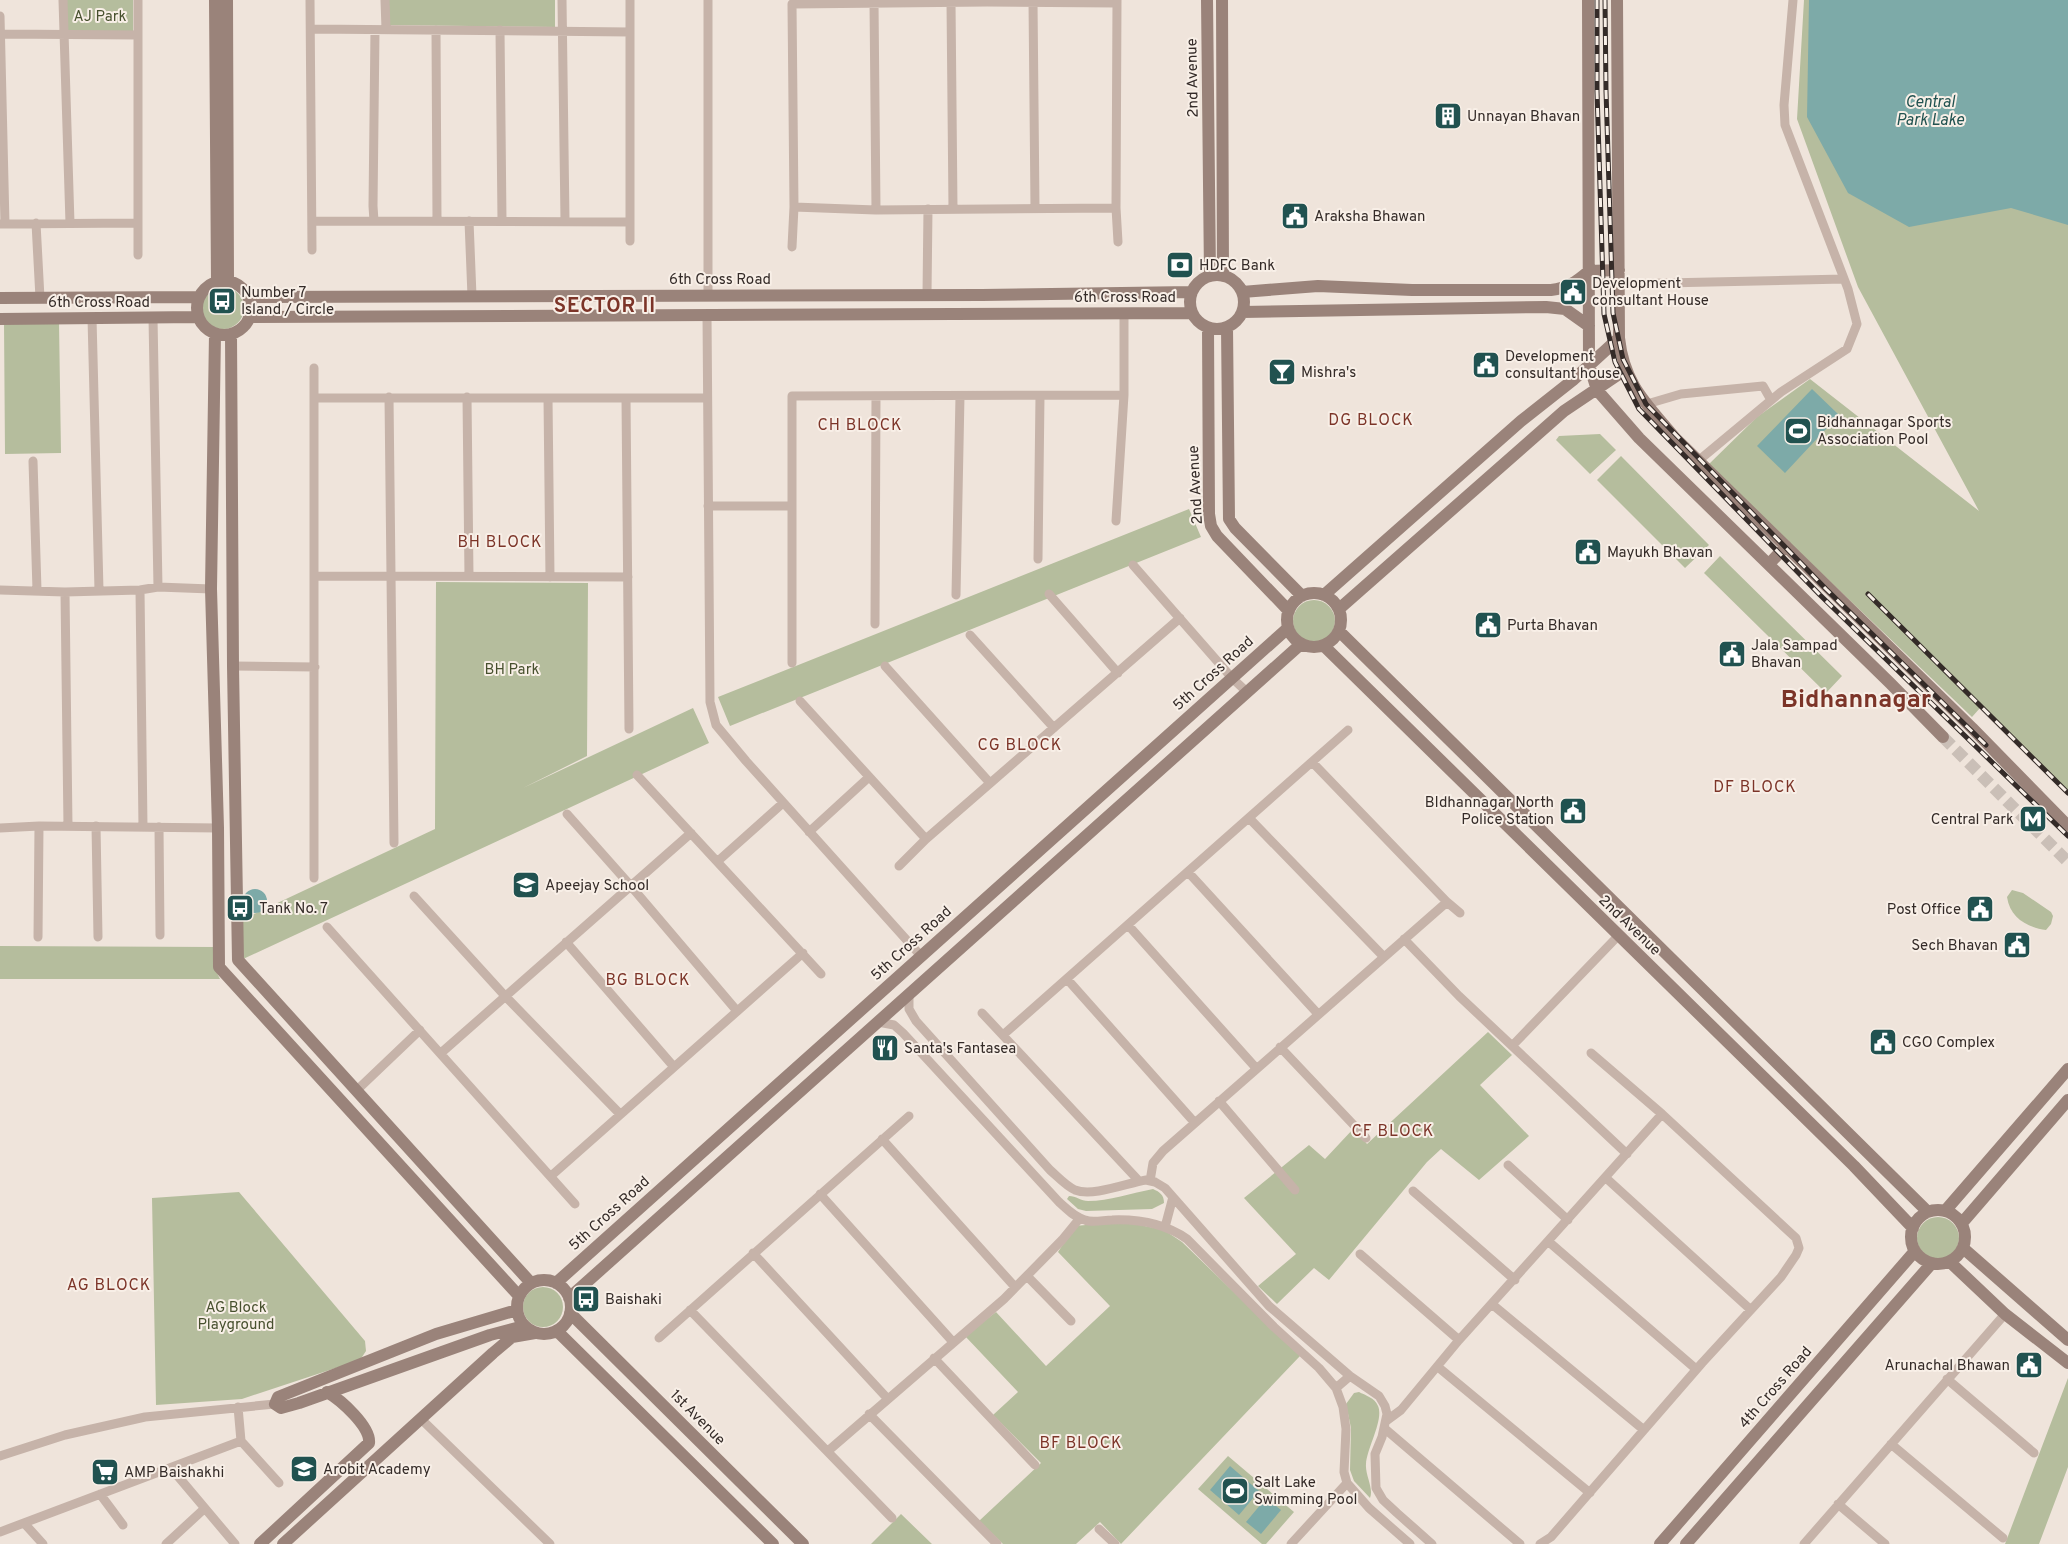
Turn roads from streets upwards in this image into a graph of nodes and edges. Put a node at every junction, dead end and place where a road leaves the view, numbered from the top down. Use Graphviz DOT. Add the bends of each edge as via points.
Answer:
graph roads {
  1 [pos="63,0"];
  2 [pos="138,0"];
  3 [pos="215,0"];
  4 [pos="226,0"];
  5 [pos="310,0"];
  6 [pos="385,0"];
  7 [pos="562,0"];
  8 [pos="630,0"];
  9 [pos="708,0"];
  10 [pos="1207,0"];
  11 [pos="1222,0"];
  12 [pos="1588,0"];
  13 [pos="1617,0"];
  14 [pos="1793,0"];
  15 [pos="987,1"];
  16 [pos="1117,1"];
  17 [pos="824,2"];
  18 [pos="874,2"];
  19 [pos="907,2"];
  20 [pos="951,2"];
  21 [pos="1033,2"];
  22 [pos="0,16"];
  23 [pos="310,29"];
  24 [pos="386,29"];
  25 [pos="375,30"];
  26 [pos="436,30"];
  27 [pos="500,30"];
  28 [pos="564,31"];
  29 [pos="630,32"];
  30 [pos="0,34"];
  31 [pos="64,35"];
  32 [pos="138,35"];
  33 [pos="794,208"];
  34 [pos="1035,208"];
  35 [pos="1116,208"];
  36 [pos="928,209"];
  37 [pos="953,209"];
  38 [pos="876,210"];
  39 [pos="565,220"];
  40 [pos="312,221"];
  41 [pos="374,221"];
  42 [pos="438,221"];
  43 [pos="469,221"];
  44 [pos="502,221"];
  45 [pos="630,222"];
  46 [pos="36,223"];
  47 [pos="70,223"];
  48 [pos="138,223"];
  49 [pos="2,224"];
  50 [pos="630,241"];
  51 [pos="1118,242"];
  52 [pos="792,247"];
  53 [pos="312,250"];
  54 [pos="138,255"];
  55 [pos="1589,270"];
  56 [pos="1619,270"];
  57 [pos="1210,276"];
  58 [pos="1223,276"];
  59 [pos="1844,279"];
  60 [pos="222,282"];
  61 [pos="1619,284"];
  62 [pos="1412,290"];
  63 [pos="1192,292"];
  64 [pos="1242,292"];
  65 [pos="764,294"];
  66 [pos="877,294"];
  67 [pos="927,294"];
  68 [pos="653,295"];
  69 [pos="708,295"];
  70 [pos="982,295"];
  71 [pos="472,296"];
  72 [pos="528,296"];
  73 [pos="199,297"];
  74 [pos="248,297"];
  75 [pos="0,298"];
  76 [pos="40,298"];
  77 [pos="1413,310"];
  78 [pos="1192,312"];
  79 [pos="1242,312"];
  80 [pos="1124,313"];
  81 [pos="878,314"];
  82 [pos="982,314"];
  83 [pos="654,315"];
  84 [pos="707,315"];
  85 [pos="764,315"];
  86 [pos="528,316"];
  87 [pos="198,317"];
  88 [pos="249,317"];
  89 [pos="92,318"];
  90 [pos="153,318"];
  91 [pos="0,319"];
  92 [pos="1589,326"];
  93 [pos="1227,327"];
  94 [pos="1208,328"];
  95 [pos="215,334"];
  96 [pos="231,334"];
  97 [pos="1619,338"];
  98 [pos="1589,364"];
  99 [pos="314,368"];
  100 [pos="1625,370"];
  101 [pos="1597,390"];
  102 [pos="1124,395"];
  103 [pos="876,396"];
  104 [pos="960,396"];
  105 [pos="1040,396"];
  106 [pos="389,397"];
  107 [pos="467,397"];
  108 [pos="314,398"];
  109 [pos="548,398"];
  110 [pos="626,398"];
  111 [pos="707,398"];
  112 [pos="1771,400"];
  113 [pos="1647,404"];
  114 [pos="33,461"];
  115 [pos="1698,461"];
  116 [pos="708,506"];
  117 [pos="792,506"];
  118 [pos="1116,521"];
  119 [pos="1786,546"];
  120 [pos="1038,559"];
  121 [pos="1769,564"];
  122 [pos="1133,565"];
  123 [pos="314,576"];
  124 [pos="391,576"];
  125 [pos="469,576"];
  126 [pos="550,577"];
  127 [pos="628,577"];
  128 [pos="158,587"];
  129 [pos="212,589"];
  130 [pos="0,590"];
  131 [pos="36,590"];
  132 [pos="99,590"];
  133 [pos="140,590"];
  134 [pos="66,592"];
  135 [pos="1049,594"];
  136 [pos="956,595"];
  137 [pos="1324,595"];
  138 [pos="1302,596"];
  139 [pos="1339,609"];
  140 [pos="1288,611"];
  141 [pos="1180,618"];
  142 [pos="875,624"];
  143 [pos="1288,628"];
  144 [pos="1339,631"];
  145 [pos="970,635"];
  146 [pos="1301,644"];
  147 [pos="1324,646"];
  148 [pos="792,663"];
  149 [pos="233,666"];
  150 [pos="885,666"];
  151 [pos="314,668"];
  152 [pos="1118,673"];
  153 [pos="1232,678"];
  154 [pos="1247,692"];
  155 [pos="800,701"];
  156 [pos="216,722"];
  157 [pos="234,722"];
  158 [pos="1054,728"];
  159 [pos="630,729"];
  160 [pos="1348,730"];
  161 [pos="1943,737"];
  162 [pos="1312,762"];
  163 [pos="637,775"];
  164 [pos="868,778"];
  165 [pos="990,784"];
  166 [pos="783,803"];
  167 [pos="567,814"];
  168 [pos="1249,818"];
  169 [pos="39,826"];
  170 [pos="68,826"];
  171 [pos="96,826"];
  172 [pos="2068,826"];
  173 [pos="143,827"];
  174 [pos="159,827"];
  175 [pos="0,828"];
  176 [pos="218,828"];
  177 [pos="809,832"];
  178 [pos="691,833"];
  179 [pos="926,839"];
  180 [pos="394,843"];
  181 [pos="718,861"];
  182 [pos="899,866"];
  183 [pos="1188,872"];
  184 [pos="314,878"];
  185 [pos="630,885"];
  186 [pos="414,896"];
  187 [pos="988,896"];
  188 [pos="1448,902"];
  189 [pos="1615,902"];
  190 [pos="1001,912"];
  191 [pos="1460,913"];
  192 [pos="1600,918"];
  193 [pos="1128,925"];
  194 [pos="327,927"];
  195 [pos="160,935"];
  196 [pos="1618,936"];
  197 [pos="38,937"];
  198 [pos="98,937"];
  199 [pos="1404,940"];
  200 [pos="566,942"];
  201 [pos="802,953"];
  202 [pos="921,956"];
  203 [pos="1384,957"];
  204 [pos="1672,958"];
  205 [pos="1656,973"];
  206 [pos="822,974"];
  207 [pos="1067,978"];
  208 [pos="909,994"];
  209 [pos="506,997"];
  210 [pos="737,1011"];
  211 [pos="982,1013"];
  212 [pos="1318,1014"];
  213 [pos="292,1019"];
  214 [pos="878,1022"];
  215 [pos="420,1030"];
  216 [pos="278,1031"];
  217 [pos="1003,1035"];
  218 [pos="1512,1046"];
  219 [pos="1280,1047"];
  220 [pos="441,1053"];
  221 [pos="1591,1053"];
  222 [pos="674,1067"];
  223 [pos="1256,1068"];
  224 [pos="2068,1069"];
  225 [pos="356,1091"];
  226 [pos="985,1098"];
  227 [pos="2068,1100"];
  228 [pos="1219,1101"];
  229 [pos="973,1109"];
  230 [pos="620,1114"];
  231 [pos="1662,1114"];
  232 [pos="909,1116"];
  233 [pos="1195,1122"];
  234 [pos="1366,1138"];
  235 [pos="882,1139"];
  236 [pos="1868,1151"];
  237 [pos="1627,1154"];
  238 [pos="1508,1165"];
  239 [pos="1854,1166"];
  240 [pos="551,1176"];
  241 [pos="1606,1178"];
  242 [pos="1138,1181"];
  243 [pos="1150,1181"];
  244 [pos="1068,1186"];
  245 [pos="1295,1190"];
  246 [pos="1413,1191"];
  247 [pos="820,1194"];
  248 [pos="1173,1197"];
  249 [pos="1059,1202"];
  250 [pos="576,1204"];
  251 [pos="1946,1211"];
  252 [pos="1928,1212"];
  253 [pos="1080,1218"];
  254 [pos="1568,1220"];
  255 [pos="1962,1223"];
  256 [pos="1165,1227"];
  257 [pos="1913,1228"];
  258 [pos="1548,1242"];
  259 [pos="1963,1248"];
  260 [pos="1915,1251"];
  261 [pos="753,1253"];
  262 [pos="1360,1254"];
  263 [pos="1950,1262"];
  264 [pos="1932,1263"];
  265 [pos="1027,1276"];
  266 [pos="1515,1280"];
  267 [pos="531,1283"];
  268 [pos="556,1283"];
  269 [pos="1015,1288"];
  270 [pos="519,1296"];
  271 [pos="569,1298"];
  272 [pos="1492,1305"];
  273 [pos="517,1310"];
  274 [pos="690,1310"];
  275 [pos="1751,1310"];
  276 [pos="570,1313"];
  277 [pos="2005,1314"];
  278 [pos="1071,1321"];
  279 [pos="1852,1324"];
  280 [pos="530,1329"];
  281 [pos="557,1331"];
  282 [pos="1866,1337"];
  283 [pos="659,1338"];
  284 [pos="1459,1340"];
  285 [pos="2068,1340"];
  286 [pos="953,1342"];
  287 [pos="934,1358"];
  288 [pos="2068,1364"];
  289 [pos="1438,1367"];
  290 [pos="1696,1370"];
  291 [pos="1350,1376"];
  292 [pos="1947,1379"];
  293 [pos="1336,1388"];
  294 [pos="327,1392"];
  295 [pos="887,1398"];
  296 [pos="275,1404"];
  297 [pos="238,1407"];
  298 [pos="869,1414"];
  299 [pos="422,1419"];
  300 [pos="1385,1425"];
  301 [pos="1644,1430"];
  302 [pos="241,1441"];
  303 [pos="1890,1444"];
  304 [pos="828,1451"];
  305 [pos="2034,1453"];
  306 [pos="0,1456"];
  307 [pos="1035,1465"];
  308 [pos="171,1468"];
  309 [pos="279,1483"];
  310 [pos="1347,1484"];
  311 [pos="1590,1493"];
  312 [pos="100,1494"];
  313 [pos="1383,1500"];
  314 [pos="1838,1504"];
  315 [pos="1369,1508"];
  316 [pos="204,1509"];
  317 [pos="892,1518"];
  318 [pos="24,1523"];
  319 [pos="123,1525"];
  320 [pos="1099,1529"];
  321 [pos="0,1532"];
  322 [pos="2003,1538"];
  323 [pos="43,1544"];
  324 [pos="166,1544"];
  325 [pos="235,1544"];
  326 [pos="260,1544"];
  327 [pos="283,1544"];
  328 [pos="550,1544"];
  329 [pos="773,1544"];
  330 [pos="804,1544"];
  331 [pos="997,1544"];
  332 [pos="1115,1544"];
  333 [pos="1291,1544"];
  334 [pos="1410,1544"];
  335 [pos="1432,1544"];
  336 [pos="1520,1544"];
  337 [pos="1540,1544"];
  338 [pos="1660,1544"];
  339 [pos="1686,1544"];
  340 [pos="1804,1544"];
  341 [pos="1885,1544"];
  1 -- 31 [label="street"];
  2 -- 32 [label="street"];
  3 -- 60 [label="street"];
  4 -- 60 [label="street"];
  5 -- 23 [label="street"];
  6 -- 24 [label="street"];
  7 -- 28 [label="street"];
  8 -- 29 [label="street"];
  9 -- 69 [label="street"];
  10 -- 57 [label="street, 2nd Avenue"];
  11 -- 58 [label="street, 2nd Avenue"];
  12 -- 55 [label="street"];
  13 -- 56 [label="street"];
  14 -- 59 [label="street" via="1785,124"];
  15 -- 20 [label="street"];
  15 -- 21 [label="street"];
  16 -- 21 [label="street"];
  16 -- 35 [label="street"];
  17 -- 18 [label="street"];
  17 -- 33 [label="street" via="792,4 791,7"];
  18 -- 19 [label="street"];
  18 -- 38 [label="street"];
  19 -- 20 [label="street"];
  20 -- 37 [label="street"];
  21 -- 34 [label="street"];
  22 -- 30 [label="street"];
  23 -- 25 [label="street"];
  23 -- 40 [label="street"];
  24 -- 25 [label="street"];
  24 -- 26 [label="street"];
  25 -- 41 [label="street"];
  26 -- 27 [label="street"];
  26 -- 42 [label="street"];
  27 -- 28 [label="street"];
  27 -- 44 [label="street"];
  28 -- 29 [label="street"];
  28 -- 39 [label="street"];
  29 -- 45 [label="street"];
  30 -- 31 [label="street"];
  30 -- 49 [label="street"];
  31 -- 32 [label="street"];
  31 -- 47 [label="street"];
  32 -- 48 [label="street"];
  33 -- 38 [label="street"];
  33 -- 52 [label="street"];
  34 -- 35 [label="street"];
  34 -- 37 [label="street"];
  35 -- 51 [label="street"];
  36 -- 37 [label="street"];
  36 -- 38 [label="street"];
  36 -- 67 [label="street"];
  39 -- 44 [label="street"];
  39 -- 45 [label="street"];
  40 -- 41 [label="street"];
  40 -- 53 [label="street"];
  41 -- 42 [label="street"];
  42 -- 43 [label="street"];
  43 -- 44 [label="street"];
  43 -- 71 [label="street"];
  45 -- 50 [label="street"];
  46 -- 47 [label="street"];
  46 -- 49 [label="street"];
  46 -- 76 [label="street"];
  47 -- 48 [label="street"];
  48 -- 54 [label="street"];
  55 -- 56 [label="street"];
  55 -- 62 [label="street" via="1575,284 1564,288"];
  55 -- 92 [label="street"];
  56 -- 61 [label="street"];
  57 -- 58 [label="street"];
  57 -- 63 [label="street" via="1200,281"];
  58 -- 64 [label="street" via="1233,280"];
  59 -- 61 [label="street"];
  59 -- 112 [label="street" via="1857,324 1852,341 1847,349"];
  60 -- 73 [label="street" via="207,287"];
  60 -- 74 [label="street" via="240,287"];
  61 -- 97 [label="street"];
  62 -- 64 [label="street" via="1318,286"];
  62 -- 77 [label="street"];
  63 -- 70 [label="street, 6th Cross Road"];
  63 -- 78 [label="street"];
  64 -- 79 [label="street"];
  65 -- 66 [label="street, 6th Cross Road"];
  65 -- 69 [label="street, 6th Cross Road"];
  65 -- 85 [label="street"];
  66 -- 67 [label="street, 6th Cross Road"];
  66 -- 81 [label="street"];
  67 -- 70 [label="street, 6th Cross Road"];
  68 -- 69 [label="street, 6th Cross Road"];
  68 -- 72 [label="street, 6th Cross Road"];
  68 -- 83 [label="street"];
  70 -- 82 [label="street"];
  71 -- 72 [label="street, 6th Cross Road"];
  71 -- 74 [label="street, 6th Cross Road"];
  72 -- 86 [label="street"];
  73 -- 76 [label="street"];
  73 -- 87 [label="street"];
  74 -- 88 [label="street"];
  75 -- 76 [label="street"];
  77 -- 79 [label="street"];
  77 -- 92 [label="street" via="1546,307 1565,309"];
  78 -- 80 [label="street, 6th Cross Road"];
  78 -- 94 [label="street"];
  79 -- 93 [label="street"];
  80 -- 82 [label="street, 6th Cross Road"];
  80 -- 102 [label="street"];
  81 -- 82 [label="street, 6th Cross Road"];
  81 -- 85 [label="street, 6th Cross Road"];
  83 -- 84 [label="street, 6th Cross Road"];
  83 -- 86 [label="street, 6th Cross Road"];
  84 -- 85 [label="street, 6th Cross Road"];
  84 -- 111 [label="street"];
  86 -- 88 [label="street, 6th Cross Road"];
  87 -- 90 [label="street, 6th Cross Road"];
  87 -- 95 [label="street"];
  88 -- 96 [label="street" via="241,330"];
  89 -- 90 [label="street, 6th Cross Road"];
  89 -- 91 [label="street, 6th Cross Road"];
  89 -- 132 [label="street"];
  90 -- 128 [label="street"];
  92 -- 98 [label="street"];
  93 -- 94 [label="street"];
  93 -- 138 [label="street" via="1229,519"];
  94 -- 140 [label="street, 2nd Avenue" via="1211,524 1217,536"];
  95 -- 96 [label="street"];
  95 -- 129 [label="street"];
  96 -- 149 [label="street"];
  97 -- 98 [label="street"];
  97 -- 100 [label="street"];
  98 -- 101 [label="street"];
  98 -- 137 [label="street"];
  99 -- 108 [label="street"];
  100 -- 101 [label="street"];
  100 -- 113 [label="street"];
  101 -- 121 [label="street" via="1639,438"];
  101 -- 139 [label="street" via="1534,436"];
  102 -- 105 [label="street"];
  102 -- 118 [label="street"];
  103 -- 104 [label="street"];
  103 -- 117 [label="street" via="792,396"];
  103 -- 142 [label="street"];
  104 -- 105 [label="street"];
  104 -- 136 [label="street"];
  105 -- 120 [label="street"];
  106 -- 107 [label="street"];
  106 -- 108 [label="street"];
  106 -- 124 [label="street"];
  107 -- 109 [label="street"];
  107 -- 125 [label="street"];
  108 -- 123 [label="street"];
  109 -- 110 [label="street"];
  109 -- 126 [label="street"];
  110 -- 111 [label="street"];
  110 -- 127 [label="street"];
  111 -- 116 [label="street"];
  112 -- 113 [label="street" via="1764,386 1681,394"];
  112 -- 115 [label="street"];
  113 -- 115 [label="street"];
  114 -- 131 [label="street"];
  115 -- 119 [label="street"];
  116 -- 117 [label="street"];
  116 -- 166 [label="street" via="710,702 716,725"];
  117 -- 148 [label="street"];
  119 -- 121 [label="street"];
  119 -- 172 [label="street"];
  121 -- 161 [label="street"];
  122 -- 141 [label="street"];
  123 -- 124 [label="street"];
  123 -- 151 [label="street"];
  124 -- 125 [label="street"];
  124 -- 180 [label="street"];
  125 -- 126 [label="street"];
  126 -- 127 [label="street"];
  127 -- 159 [label="street"];
  128 -- 129 [label="street"];
  128 -- 133 [label="street"];
  129 -- 156 [label="street"];
  130 -- 131 [label="street"];
  131 -- 134 [label="street"];
  132 -- 133 [label="street"];
  132 -- 134 [label="street"];
  133 -- 173 [label="street"];
  134 -- 170 [label="street"];
  135 -- 152 [label="street"];
  137 -- 138 [label="street"];
  137 -- 139 [label="street"];
  138 -- 140 [label="street"];
  139 -- 144 [label="street"];
  140 -- 143 [label="street"];
  141 -- 152 [label="street"];
  141 -- 153 [label="street"];
  143 -- 146 [label="street"];
  143 -- 153 [label="street, 5th Cross Road"];
  144 -- 147 [label="street"];
  144 -- 189 [label="street, 2nd Avenue"];
  145 -- 158 [label="street"];
  146 -- 147 [label="street"];
  146 -- 154 [label="street"];
  147 -- 192 [label="street, 2nd Avenue"];
  149 -- 151 [label="street"];
  149 -- 157 [label="street"];
  150 -- 165 [label="street"];
  151 -- 184 [label="street"];
  152 -- 158 [label="street"];
  153 -- 154 [label="street"];
  153 -- 187 [label="street, 5th Cross Road"];
  154 -- 190 [label="street"];
  155 -- 164 [label="street"];
  156 -- 157 [label="street"];
  156 -- 176 [label="street"];
  157 -- 213 [label="street" via="238,960"];
  158 -- 165 [label="street"];
  160 -- 162 [label="street"];
  162 -- 168 [label="street"];
  162 -- 188 [label="street"];
  163 -- 178 [label="street"];
  164 -- 177 [label="street"];
  164 -- 179 [label="street"];
  165 -- 179 [label="street"];
  166 -- 177 [label="street"];
  166 -- 181 [label="street"];
  167 -- 185 [label="street"];
  168 -- 183 [label="street"];
  168 -- 203 [label="street"];
  169 -- 170 [label="street"];
  169 -- 175 [label="street"];
  169 -- 197 [label="street"];
  170 -- 171 [label="street"];
  171 -- 173 [label="street"];
  171 -- 198 [label="street"];
  173 -- 174 [label="street"];
  174 -- 176 [label="street"];
  174 -- 195 [label="street"];
  176 -- 216 [label="street" via="219,967"];
  177 -- 202 [label="street"];
  178 -- 181 [label="street"];
  178 -- 185 [label="street"];
  179 -- 182 [label="street"];
  181 -- 201 [label="street"];
  183 -- 193 [label="street"];
  183 -- 212 [label="street"];
  185 -- 200 [label="street"];
  185 -- 210 [label="street"];
  186 -- 209 [label="street"];
  187 -- 190 [label="street"];
  187 -- 202 [label="street, 5th Cross Road"];
  188 -- 191 [label="street"];
  188 -- 199 [label="street"];
  189 -- 192 [label="street"];
  189 -- 204 [label="street, 2nd Avenue"];
  190 -- 208 [label="street"];
  192 -- 196 [label="street, 2nd Avenue"];
  193 -- 207 [label="street"];
  193 -- 223 [label="street"];
  194 -- 215 [label="street"];
  196 -- 205 [label="street, 2nd Avenue"];
  196 -- 218 [label="street"];
  199 -- 203 [label="street"];
  199 -- 218 [label="street"];
  200 -- 209 [label="street"];
  200 -- 222 [label="street"];
  201 -- 206 [label="street"];
  201 -- 210 [label="street"];
  202 -- 268 [label="street, 5th Cross Road"];
  203 -- 212 [label="street"];
  204 -- 205 [label="street"];
  204 -- 236 [label="street, 2nd Avenue"];
  205 -- 239 [label="street, 2nd Avenue"];
  207 -- 217 [label="street"];
  207 -- 233 [label="street"];
  208 -- 214 [label="street"];
  208 -- 226 [label="street" via="910,1010 916,1021"];
  209 -- 220 [label="street"];
  209 -- 230 [label="street"];
  210 -- 222 [label="street"];
  211 -- 217 [label="street"];
  212 -- 219 [label="street"];
  213 -- 216 [label="street"];
  213 -- 225 [label="street"];
  214 -- 229 [label="street" via="894,1025 903,1033"];
  214 -- 271 [label="street"];
  215 -- 220 [label="street"];
  215 -- 225 [label="street"];
  216 -- 270 [label="street"];
  217 -- 242 [label="street"];
  218 -- 237 [label="street"];
  219 -- 223 [label="street"];
  219 -- 234 [label="street"];
  220 -- 240 [label="street"];
  221 -- 231 [label="street"];
  222 -- 230 [label="street"];
  223 -- 228 [label="street"];
  224 -- 251 [label="street"];
  225 -- 267 [label="street"];
  226 -- 229 [label="street"];
  226 -- 244 [label="street"];
  227 -- 255 [label="street"];
  228 -- 233 [label="street"];
  228 -- 245 [label="street"];
  229 -- 249 [label="street"];
  230 -- 240 [label="street"];
  231 -- 237 [label="street"];
  231 -- 275 [label="street" via="1796,1238 1799,1248 1796,1255"];
  232 -- 235 [label="street"];
  233 -- 243 [label="street" via="1153,1163"];
  235 -- 247 [label="street"];
  235 -- 269 [label="street"];
  236 -- 239 [label="street"];
  236 -- 252 [label="street, 2nd Avenue"];
  237 -- 241 [label="street"];
  238 -- 254 [label="street"];
  239 -- 257 [label="street, 2nd Avenue"];
  240 -- 250 [label="street"];
  241 -- 254 [label="street"];
  241 -- 275 [label="street"];
  242 -- 243 [label="street"];
  242 -- 244 [label="street" via="1090,1192"];
  243 -- 248 [label="street" via="1165,1188"];
  244 -- 249 [label="street"];
  246 -- 266 [label="street"];
  247 -- 261 [label="street"];
  247 -- 286 [label="street"];
  248 -- 256 [label="street"];
  248 -- 291 [label="street" via="1269,1306"];
  249 -- 253 [label="street"];
  251 -- 252 [label="street"];
  251 -- 255 [label="street"];
  252 -- 257 [label="street" via="1916,1221"];
  253 -- 256 [label="street" via="1087,1221 1132,1219"];
  253 -- 265 [label="street"];
  254 -- 258 [label="street"];
  255 -- 259 [label="street" via="1966,1236"];
  256 -- 293 [label="street" via="1187,1239"];
  257 -- 260 [label="street" via="1911,1240"];
  258 -- 266 [label="street"];
  258 -- 290 [label="street"];
  259 -- 263 [label="street"];
  259 -- 285 [label="street"];
  260 -- 264 [label="street" via="1919,1257"];
  260 -- 279 [label="street, 4th Cross Road"];
  261 -- 274 [label="street"];
  261 -- 295 [label="street"];
  262 -- 284 [label="street"];
  263 -- 264 [label="street"];
  263 -- 277 [label="street"];
  264 -- 282 [label="street"];
  265 -- 269 [label="street"];
  265 -- 278 [label="street"];
  266 -- 272 [label="street"];
  267 -- 268 [label="street" via="544,1280"];
  267 -- 270 [label="street"];
  268 -- 271 [label="street"];
  269 -- 286 [label="street"];
  270 -- 273 [label="street"];
  271 -- 276 [label="street"];
  272 -- 284 [label="street"];
  272 -- 301 [label="street"];
  273 -- 280 [label="street"];
  273 -- 296 [label="street" via="436,1334 278,1397"];
  274 -- 283 [label="street"];
  274 -- 304 [label="street"];
  275 -- 290 [label="street"];
  276 -- 281 [label="street"];
  276 -- 330 [label="street, 1st Avenue"];
  277 -- 288 [label="street"];
  277 -- 292 [label="street"];
  279 -- 282 [label="street"];
  279 -- 338 [label="street, 4th Cross Road"];
  280 -- 281 [label="street" via="543,1334"];
  280 -- 294 [label="street" via="490,1335"];
  280 -- 299 [label="street" via="512,1337"];
  281 -- 329 [label="street"];
  282 -- 339 [label="street"];
  284 -- 289 [label="street"];
  286 -- 287 [label="street"];
  287 -- 295 [label="street"];
  287 -- 307 [label="street"];
  289 -- 300 [label="street"];
  289 -- 311 [label="street"];
  290 -- 301 [label="street"];
  291 -- 293 [label="street"];
  291 -- 300 [label="street" via="1379,1396 1386,1406"];
  292 -- 303 [label="street"];
  292 -- 305 [label="street"];
  293 -- 310 [label="street" via="1346,1428 1344,1472"];
  294 -- 296 [label="street" via="282,1408"];
  294 -- 326 [label="street" via="337,1398 366,1429 369,1443"];
  295 -- 298 [label="street"];
  296 -- 297 [label="street"];
  297 -- 302 [label="street"];
  297 -- 306 [label="street" via="145,1417 64,1435"];
  298 -- 304 [label="street"];
  298 -- 331 [label="street"];
  299 -- 327 [label="street"];
  299 -- 328 [label="street"];
  300 -- 313 [label="street" via="1375,1454 1376,1488"];
  300 -- 336 [label="street"];
  301 -- 311 [label="street"];
  302 -- 308 [label="street"];
  302 -- 309 [label="street"];
  303 -- 314 [label="street"];
  303 -- 322 [label="street"];
  304 -- 317 [label="street"];
  308 -- 312 [label="street"];
  308 -- 316 [label="street"];
  310 -- 315 [label="street"];
  310 -- 333 [label="street"];
  311 -- 337 [label="street" via="1551,1537"];
  312 -- 318 [label="street"];
  312 -- 319 [label="street"];
  313 -- 315 [label="street"];
  313 -- 335 [label="street"];
  314 -- 340 [label="street"];
  314 -- 341 [label="street"];
  315 -- 334 [label="street"];
  316 -- 324 [label="street"];
  316 -- 325 [label="street"];
  318 -- 321 [label="street"];
  318 -- 323 [label="street"];
  320 -- 332 [label="street"];
}
